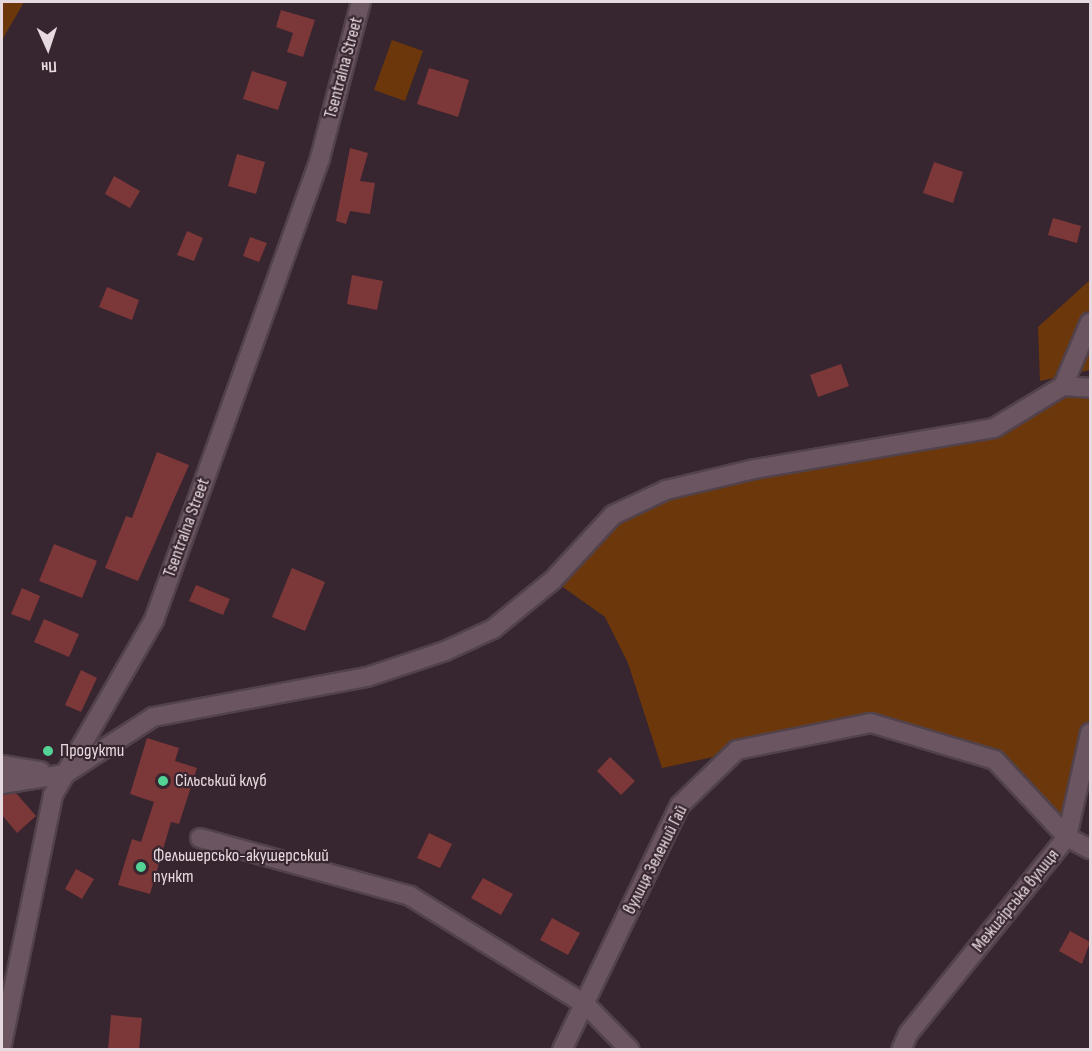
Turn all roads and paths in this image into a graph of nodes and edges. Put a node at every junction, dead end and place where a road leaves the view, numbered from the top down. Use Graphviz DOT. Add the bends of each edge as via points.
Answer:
graph roads {
  1 [pos="361,2"];
  2 [pos="1090,322"];
  3 [pos="1063,386"];
  4 [pos="1090,387"];
  5 [pos="1090,733"];
  6 [pos="2,765"];
  7 [pos="65,774"];
  8 [pos="2,784"];
  9 [pos="1067,837"];
  10 [pos="200,838"];
  11 [pos="1090,849"];
  12 [pos="585,1004"];
  13 [pos="2,1044"];
  14 [pos="562,1050"];
  15 [pos="630,1050"];
  16 [pos="901,1050"];
  1 -- 7 [label="street, Tsentralna Street" via="320,158 154,620"];
  2 -- 3 [label="street"];
  3 -- 4 [label="street"];
  3 -- 7 [label="street" via="994,428 755,469 666,490 614,515 553,580 493,629 445,651 367,677 153,717"];
  5 -- 9 [label="street, Межигірська вулиця"];
  6 -- 7 [label="street"];
  7 -- 8 [label="street"];
  7 -- 13 [label="street, Tsentralna Street" via="53,795"];
  9 -- 11 [label="street, вулиця Зелений Гай"];
  9 -- 12 [label="street, вулиця Зелений Гай" via="995,760 871,723 737,750 680,805"];
  9 -- 16 [label="street, Межигірська вулиця" via="908,1034"];
  10 -- 12 [label="street" via="410,896"];
  12 -- 14 [label="street, вулиця Зелений Гай"];
  12 -- 15 [label="street"];
}
